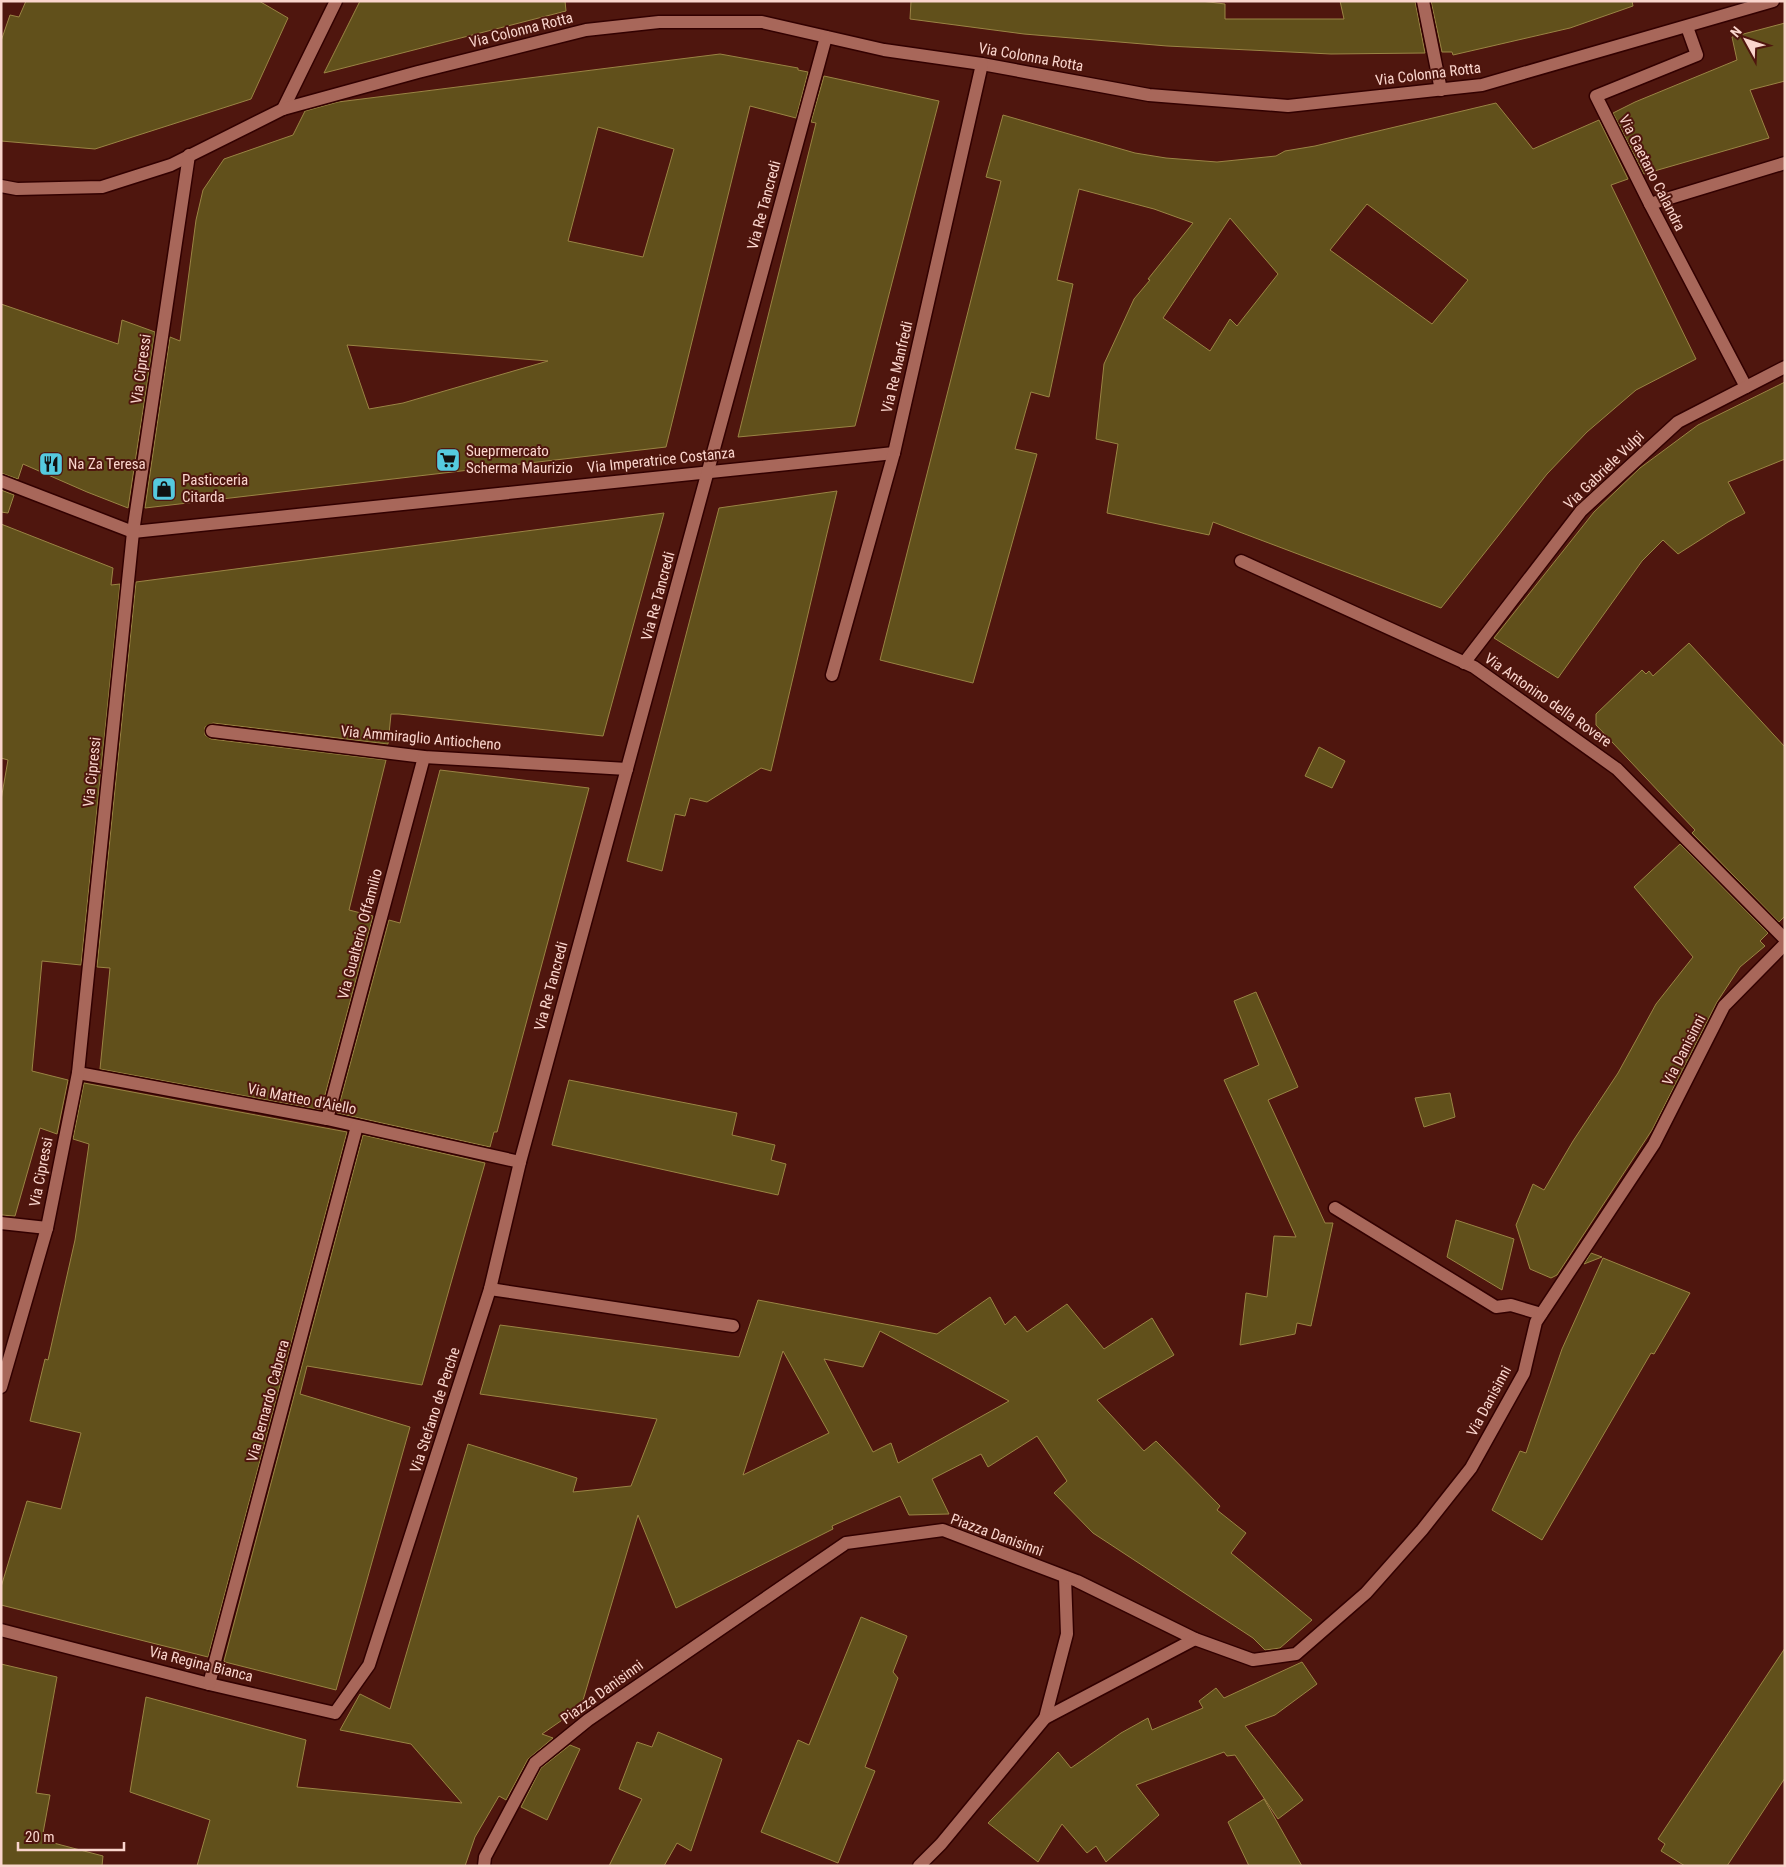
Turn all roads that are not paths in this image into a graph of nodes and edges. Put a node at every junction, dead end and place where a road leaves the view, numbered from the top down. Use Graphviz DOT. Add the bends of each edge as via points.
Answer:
graph roads {
  1 [pos="336,1"];
  2 [pos="1423,1"];
  3 [pos="1773,1"];
  4 [pos="1687,27"];
  5 [pos="826,38"];
  6 [pos="982,64"];
  7 [pos="1441,90"];
  8 [pos="283,109"];
  9 [pos="189,156"];
  10 [pos="1785,163"];
  11 [pos="1,186"];
  12 [pos="1650,204"];
  13 [pos="1785,367"];
  14 [pos="1746,387"];
  15 [pos="894,453"];
  16 [pos="707,472"];
  17 [pos="1,481"];
  18 [pos="133,532"];
  19 [pos="1241,561"];
  20 [pos="1464,663"];
  21 [pos="832,675"];
  22 [pos="212,731"];
  23 [pos="424,758"];
  24 [pos="627,769"];
  25 [pos="1785,939"];
  26 [pos="1785,944"];
  27 [pos="78,1073"];
  28 [pos="327,1120"];
  29 [pos="357,1126"];
  30 [pos="520,1162"];
  31 [pos="1335,1208"];
  32 [pos="1,1222"];
  33 [pos="47,1228"];
  34 [pos="490,1289"];
  35 [pos="1541,1314"];
  36 [pos="733,1326"];
  37 [pos="1,1387"];
  38 [pos="1066,1577"];
  39 [pos="1,1630"];
  40 [pos="1195,1639"];
  41 [pos="369,1664"];
  42 [pos="210,1684"];
  43 [pos="1045,1718"];
  44 [pos="484,1866"];
  45 [pos="920,1866"];
  1 -- 8 [label="street"];
  2 -- 7 [label="street"];
  3 -- 4 [label="street, Via Colonna Rotta"];
  4 -- 7 [label="street, Via Colonna Rotta" via="1482,85"];
  4 -- 12 [label="street, Via Gaetano Calandra" via="1697,55 1596,96"];
  5 -- 6 [label="street, Via Colonna Rotta"];
  5 -- 8 [label="street, Via Colonna Rotta" via="762,22 659,22 586,30"];
  5 -- 16 [label="street, Via Re Tancredi"];
  6 -- 7 [label="street, Via Colonna Rotta" via="1149,95 1288,106"];
  6 -- 15 [label="street, Via Re Manfredi"];
  8 -- 9 [label="street, Via Colonna Rotta"];
  9 -- 11 [label="street, Via Colonna Rotta" via="171,166 102,187 17,189"];
  9 -- 18 [label="street, Via Cipressi"];
  10 -- 12 [label="street"];
  12 -- 14 [label="street, Via Gaetano Calandra"];
  13 -- 14 [label="street, Via Gabriele Vulpi"];
  14 -- 20 [label="street, Via Gabriele Vulpi" via="1678,422 1581,511"];
  15 -- 16 [label="street, Via Imperatrice Costanza"];
  15 -- 21 [label="street, Via Re Manfredi"];
  16 -- 18 [label="street, Via Imperatrice Costanza"];
  16 -- 24 [label="street, Via Re Tancredi"];
  17 -- 18 [label="street"];
  18 -- 27 [label="street, Via Cipressi"];
  19 -- 20 [label="street, Via Antonino della Rovere"];
  20 -- 25 [label="street, Via Antonino della Rovere" via="1617,769"];
  22 -- 23 [label="street, Via Ammiraglio Antiocheno"];
  23 -- 24 [label="street, Via Ammiraglio Antiocheno"];
  23 -- 28 [label="street, Via Gualterio Offamilio"];
  24 -- 30 [label="street, Via Re Tancredi"];
  26 -- 35 [label="street, Via Danisinni" via="1724,1006 1654,1144"];
  27 -- 28 [label="street, Via Matteo d'Aiello"];
  27 -- 33 [label="street, Via Cipressi"];
  28 -- 29 [label="street, Via Matteo d'Aiello"];
  29 -- 30 [label="street, Via Matteo d'Aiello"];
  29 -- 42 [label="street, Via Bernardo Cabrera"];
  30 -- 34 [label="street, Via Stefano de Perche"];
  31 -- 35 [label="street" via="1496,1307 1511,1305"];
  32 -- 33 [label="street"];
  33 -- 37 [label="street, Via Cipressi"];
  34 -- 36 [label="street"];
  34 -- 41 [label="street, Via Stefano de Perche"];
  35 -- 40 [label="street, Via Danisinni" via="1536,1322 1524,1373 1471,1468 1366,1593 1296,1654 1253,1660"];
  38 -- 40 [label="street, Piazza Danisinni"];
  38 -- 43 [label="street" via="1067,1634"];
  38 -- 44 [label="street, Piazza Danisinni" via="942,1530 846,1542 588,1720 535,1763 485,1857"];
  39 -- 42 [label="street, Via Regina Bianca"];
  40 -- 43 [label="street"];
  41 -- 42 [label="street, Via Regina Bianca" via="335,1713"];
  43 -- 45 [label="street"];
}
